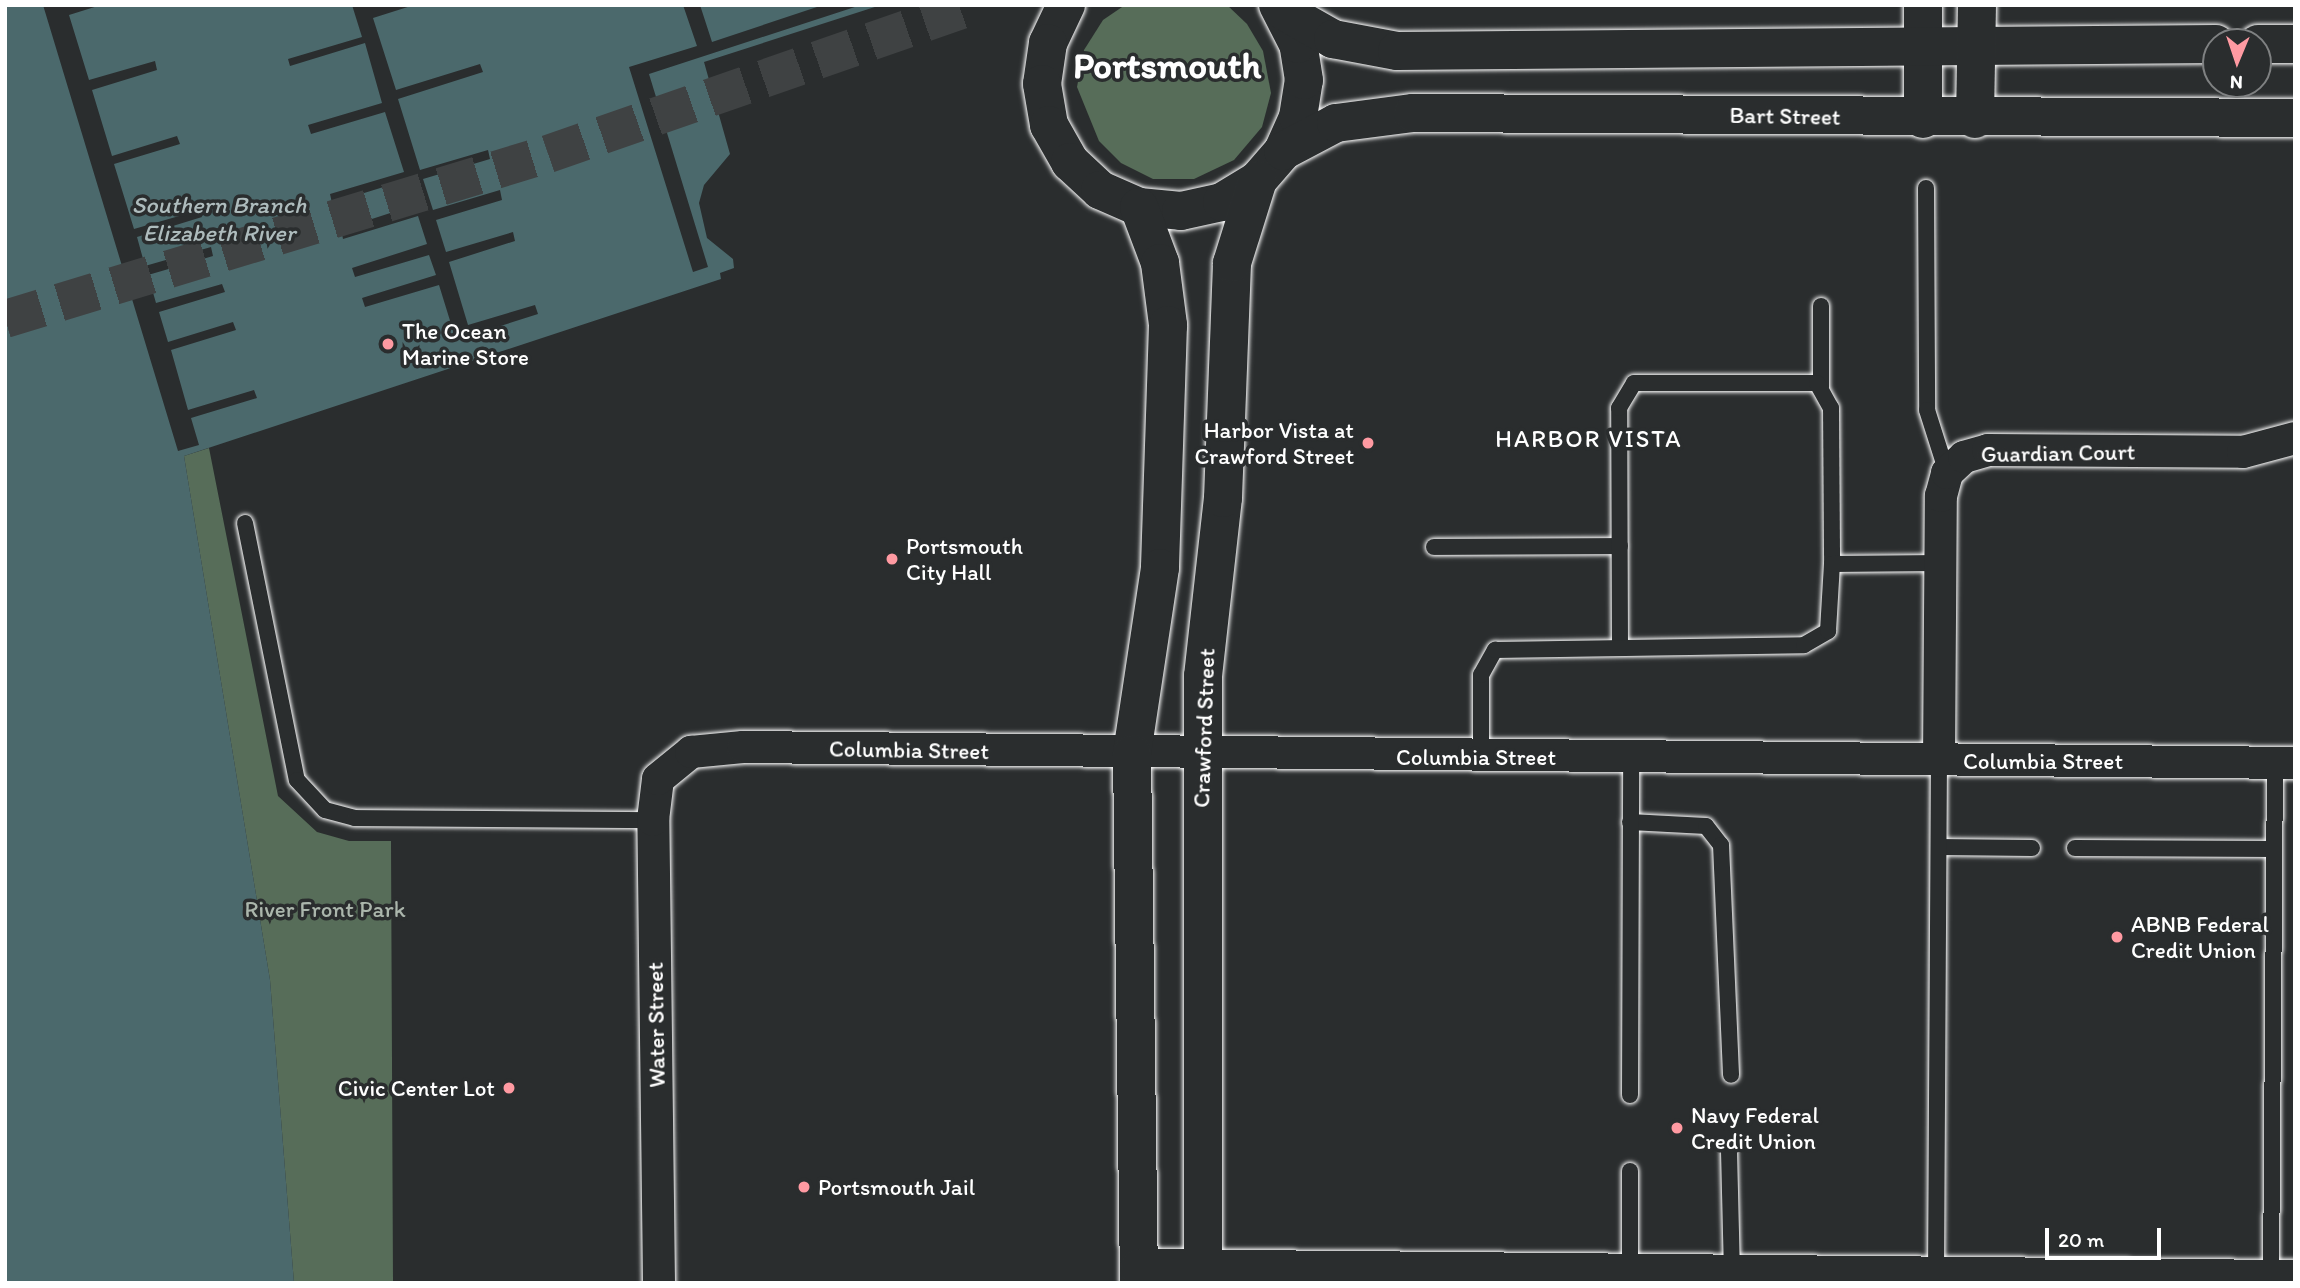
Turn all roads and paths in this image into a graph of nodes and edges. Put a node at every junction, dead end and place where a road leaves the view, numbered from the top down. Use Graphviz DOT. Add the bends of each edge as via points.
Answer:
graph roads {
  1 [pos="1066,5"];
  2 [pos="1923,5"];
  3 [pos="1977,5"];
  4 [pos="1280,7"];
  5 [pos="2202,44"];
  6 [pos="2272,44"];
  7 [pos="2295,44"];
  8 [pos="1923,47"];
  9 [pos="1976,47"];
  10 [pos="2295,118"];
  11 [pos="1923,119"];
  12 [pos="1975,119"];
  13 [pos="1283,151"];
  14 [pos="1258,180"];
  15 [pos="1926,188"];
  16 [pos="1139,207"];
  17 [pos="1821,306"];
  18 [pos="1821,387"];
  19 [pos="2295,438"];
  20 [pos="1947,473"];
  21 [pos="245,523"];
  22 [pos="1620,546"];
  23 [pos="1434,547"];
  24 [pos="1940,563"];
  25 [pos="1832,564"];
  26 [pos="1620,646"];
  27 [pos="1132,754"];
  28 [pos="1202,755"];
  29 [pos="1481,757"];
  30 [pos="1630,758"];
  31 [pos="1939,761"];
  32 [pos="2285,763"];
  33 [pos="664,770"];
  34 [pos="653,820"];
  35 [pos="1630,822"];
  36 [pos="1939,847"];
  37 [pos="2032,848"];
  38 [pos="2075,848"];
  39 [pos="2274,849"];
  40 [pos="1731,1075"];
  41 [pos="1630,1095"];
  42 [pos="1730,1151"];
  43 [pos="1630,1171"];
  44 [pos="1630,1273"];
  45 [pos="1732,1274"];
  46 [pos="1139,1276"];
  47 [pos="1203,1276"];
  48 [pos="1936,1276"];
  49 [pos="1501,1277"];
  50 [pos="2267,1280"];
  51 [pos="659,1283"];
  1 -- 16 [label="main road" via="1048,43 1044,71 1049,125 1070,162 1100,190"];
  2 -- 8 [label="main road"];
  3 -- 9 [label="main road"];
  4 -- 8 [label="main road" via="1332,39 1397,51"];
  4 -- 13 [label="main road" via="1298,44 1304,80 1298,117"];
  5 -- 9 [label="main road"];
  6 -- 7 [label="main road"];
  8 -- 9 [label="main road"];
  8 -- 11 [label="main road"];
  9 -- 12 [label="main road"];
  10 -- 12 [label="main road, Bart Street"];
  11 -- 12 [label="main road, Bart Street"];
  11 -- 13 [label="main road, Bart Street" via="1413,113 1336,123"];
  13 -- 14 [label="main road"];
  14 -- 16 [label="main road" via="1222,202 1181,211"];
  14 -- 28 [label="main road, Crawford Street" via="1232,263 1223,498 1203,676"];
  15 -- 20 [label="lane" via="1927,410"];
  16 -- 27 [label="main road" via="1160,263 1168,325 1160,568"];
  17 -- 18 [label="lane"];
  18 -- 22 [label="lane" via="1802,379 1634,383 1619,408"];
  18 -- 25 [label="lane" via="1831,408"];
  19 -- 20 [label="street, Guardian Court" via="2243,452 1988,450 1964,457"];
  20 -- 24 [label="street"];
  21 -- 34 [label="lane" via="298,780 325,810 355,818"];
  22 -- 23 [label="lane"];
  22 -- 26 [label="lane"];
  24 -- 25 [label="lane"];
  24 -- 31 [label="street"];
  25 -- 26 [label="lane" via="1832,616 1818,641"];
  26 -- 29 [label="lane" via="1495,650 1481,675"];
  27 -- 28 [label="street, Columbia Street"];
  27 -- 33 [label="street, Columbia Street" via="723,747 691,752"];
  27 -- 46 [label="main road"];
  28 -- 29 [label="street, Columbia Street"];
  28 -- 47 [label="main road, Crawford Street"];
  29 -- 30 [label="street, Columbia Street"];
  30 -- 31 [label="street, Columbia Street"];
  30 -- 35 [label="lane"];
  31 -- 32 [label="street, Columbia Street"];
  31 -- 36 [label="lane"];
  32 -- 39 [label="lane"];
  33 -- 34 [label="street, Water Street"];
  34 -- 51 [label="street, Water Street"];
  35 -- 40 [label="lane" via="1706,826 1721,845"];
  35 -- 41 [label="lane"];
  36 -- 37 [label="lane"];
  36 -- 48 [label="lane"];
  38 -- 39 [label="lane"];
  39 -- 50 [label="lane"];
  42 -- 45 [label="lane"];
  43 -- 44 [label="lane"];
  44 -- 45 [label="main road"];
  44 -- 49 [label="main road"];
  45 -- 48 [label="main road"];
  46 -- 47 [label="main road"];
  47 -- 49 [label="main road"];
  48 -- 50 [label="main road"];
}
